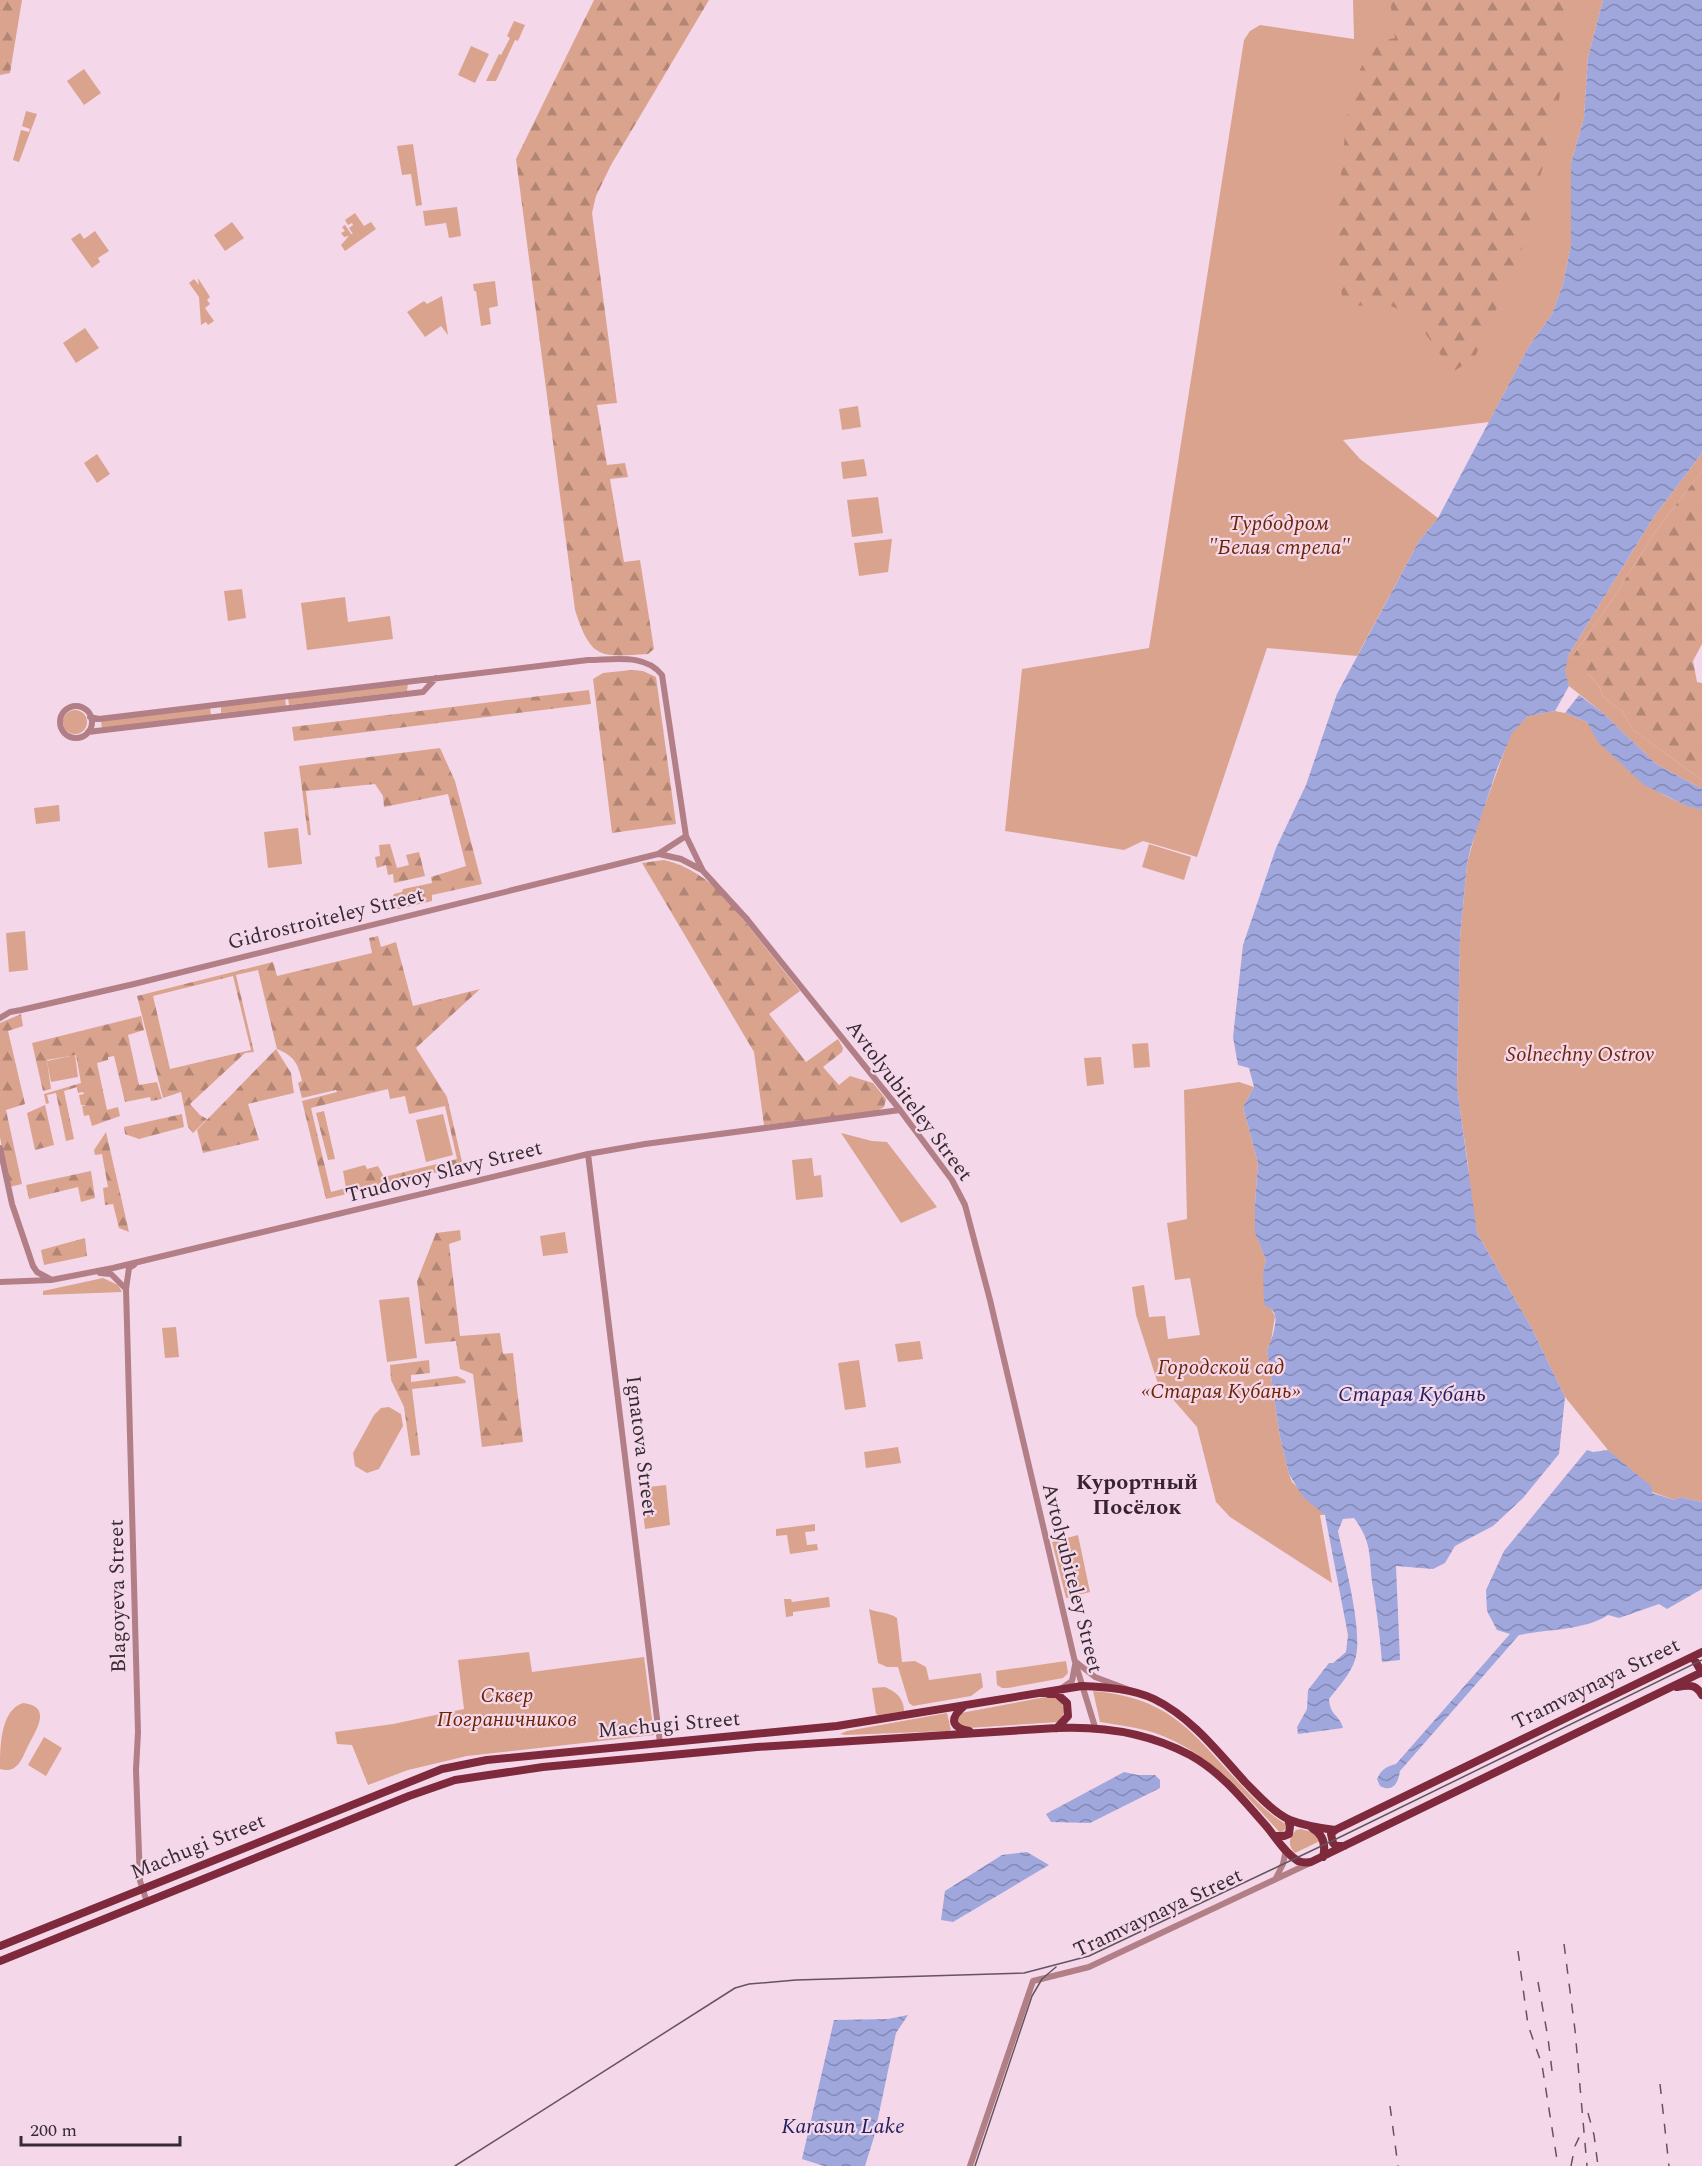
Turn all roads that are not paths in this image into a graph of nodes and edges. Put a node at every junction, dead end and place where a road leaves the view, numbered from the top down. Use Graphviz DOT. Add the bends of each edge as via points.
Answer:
graph roads {
  1 [pos="436,677"];
  2 [pos="406,681"];
  3 [pos="407,694"];
  4 [pos="220,703"];
  5 [pos="211,704"];
  6 [pos="90,717"];
  7 [pos="222,717"];
  8 [pos="213,718"];
  9 [pos="88,732"];
  10 [pos="686,836"];
  11 [pos="658,854"];
  12 [pos="703,871"];
  13 [pos="1,1017"];
  14 [pos="900,1110"];
  15 [pos="0,1148"];
  16 [pos="588,1154"];
  17 [pos="142,1261"];
  18 [pos="93,1272"];
  19 [pos="51,1280"];
  20 [pos="0,1282"];
  21 [pos="126,1289"];
  22 [pos="1702,1652"];
  23 [pos="1693,1656"];
  24 [pos="1076,1662"];
  25 [pos="1702,1673"];
  26 [pos="1082,1686"];
  27 [pos="1062,1688"];
  28 [pos="1670,1688"];
  29 [pos="1135,1693"];
  30 [pos="1026,1694"];
  31 [pos="1702,1695"];
  32 [pos="965,1705"];
  33 [pos="1057,1728"];
  34 [pos="1095,1728"];
  35 [pos="982,1732"];
  36 [pos="660,1743"];
  37 [pos="1288,1819"];
  38 [pos="1308,1826"];
  39 [pos="1335,1830"];
  40 [pos="1274,1836"];
  41 [pos="1344,1846"];
  42 [pos="1286,1850"];
  43 [pos="1323,1857"];
  44 [pos="1311,1862"];
  45 [pos="1276,1878"];
  46 [pos="141,1889"];
  47 [pos="147,1902"];
  48 [pos="1,1946"];
  49 [pos="8,1957"];
  50 [pos="0,1961"];
  51 [pos="970,2166"];
  1 -- 2 [label="street"];
  1 -- 3 [label="street" via="423,692"];
  1 -- 10 [label="street, Avtolyubiteley Street" via="588,660 649,663 662,675"];
  2 -- 3 [label="street" via="411,689"];
  2 -- 4 [label="street"];
  3 -- 7 [label="street"];
  4 -- 5 [label="street"];
  4 -- 7 [label="street"];
  5 -- 6 [label="street"];
  5 -- 8 [label="street"];
  6 -- 9 [label="street"];
  6 -- 9 [label="street" via="86,710 75,706 66,710 60,720 69,737 80,738"];
  7 -- 8 [label="street"];
  8 -- 9 [label="street"];
  10 -- 11 [label="street, Gidrostroiteley Street"];
  10 -- 12 [label="street, Avtolyubiteley Street"];
  11 -- 12 [label="street, Gidrostroiteley Street" via="681,859"];
  11 -- 13 [label="street, Gidrostroiteley Street"];
  12 -- 14 [label="street, Avtolyubiteley Street" via="746,918"];
  14 -- 16 [label="street, Trudovoy Slavy Street"];
  14 -- 24 [label="street, Avtolyubiteley Street" via="952,1180 965,1205"];
  15 -- 19 [label="street" via="12,1204 33,1266"];
  16 -- 17 [label="street, Trudovoy Slavy Street"];
  16 -- 36 [label="street, Ignatova Street"];
  17 -- 18 [label="street, Trudovoy Slavy Street"];
  17 -- 21 [label="street, Blagoyeva Street" via="129,1268"];
  18 -- 19 [label="street, Trudovoy Slavy Street"];
  18 -- 21 [label="street" via="111,1274"];
  19 -- 20 [label="street, Trudovoy Slavy Street"];
  21 -- 46 [label="street, Blagoyeva Street"];
  22 -- 23 [label="main road, Tramvaynaya Street"];
  23 -- 25 [label="main road"];
  23 -- 39 [label="main road, Tramvaynaya Street"];
  24 -- 26 [label="street, Avtolyubiteley Street"];
  24 -- 27 [label="street" via="1072,1682"];
  24 -- 29 [label="street" via="1095,1677"];
  25 -- 28 [label="main road, Tramvaynaya Street"];
  26 -- 27 [label="main road, Machugi Street"];
  26 -- 29 [label="main road, Machugi Street"];
  26 -- 34 [label="street, Avtolyubiteley Street"];
  27 -- 30 [label="main road, Machugi Street"];
  28 -- 31 [label="main road" via="1691,1685"];
  28 -- 41 [label="main road, Tramvaynaya Street"];
  29 -- 37 [label="main road, Machugi Street" via="1154,1699 1203,1735 1257,1794"];
  30 -- 32 [label="main road, Machugi Street"];
  30 -- 33 [label="main road" via="1057,1694 1067,1702 1068,1716"];
  32 -- 35 [label="main road" via="954,1715 955,1726"];
  32 -- 36 [label="main road, Machugi Street" via="837,1726"];
  33 -- 34 [label="main road, Machugi Street"];
  33 -- 35 [label="main road, Machugi Street"];
  34 -- 40 [label="main road, Machugi Street" via="1155,1740 1191,1756 1240,1797"];
  35 -- 47 [label="main road, Machugi Street" via="745,1748 543,1767 455,1780"];
  36 -- 46 [label="main road, Machugi Street" via="487,1760 442,1769"];
  37 -- 38 [label="main road, Machugi Street"];
  37 -- 40 [label="main road" via="1288,1834"];
  38 -- 39 [label="main road, Machugi Street"];
  38 -- 43 [label="main road" via="1323,1838"];
  39 -- 41 [label="main road" via="1331,1834 1333,1843"];
  40 -- 42 [label="main road, Machugi Street"];
  41 -- 43 [label="main road, Tramvaynaya Street"];
  42 -- 44 [label="main road, Machugi Street" via="1299,1862"];
  42 -- 45 [label="street, Tramvaynaya Street"];
  43 -- 44 [label="main road, Tramvaynaya Street"];
  44 -- 45 [label="street, Tramvaynaya Street"];
  45 -- 51 [label="street, Tramvaynaya Street" via="1089,1967 1033,1981"];
  46 -- 47 [label="street, Blagoyeva Street"];
  46 -- 48 [label="main road, Machugi Street"];
  47 -- 49 [label="main road, Machugi Street"];
  48 -- 49 [label="main road" via="11,1949"];
  49 -- 50 [label="main road, Machugi Street"];
}
